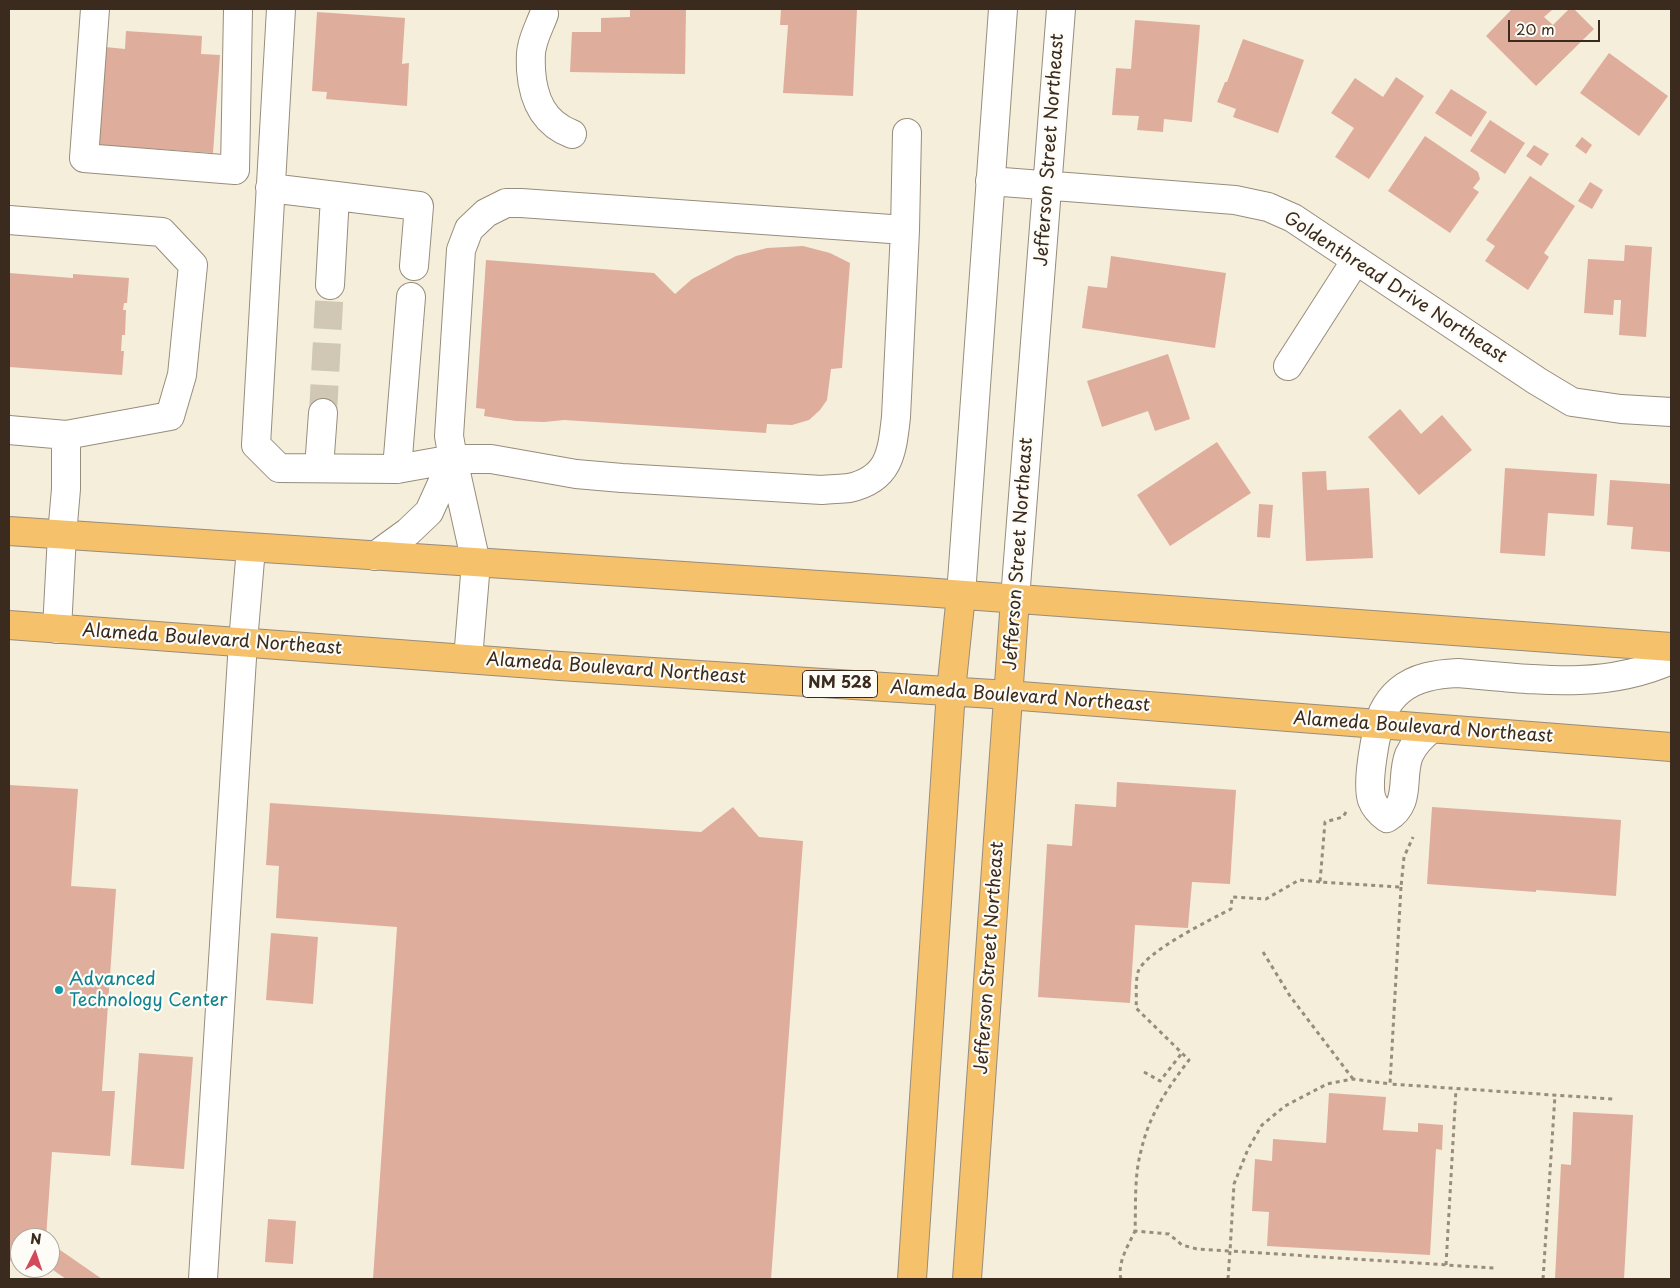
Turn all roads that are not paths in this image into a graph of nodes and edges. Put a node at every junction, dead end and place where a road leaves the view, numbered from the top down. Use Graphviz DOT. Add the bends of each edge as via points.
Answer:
graph roads {
  1 [pos="95,9"];
  2 [pos="238,9"];
  3 [pos="281,9"];
  4 [pos="1003,9"];
  5 [pos="1060,9"];
  6 [pos="544,14"];
  7 [pos="907,133"];
  8 [pos="572,134"];
  9 [pos="990,181"];
  10 [pos="1048,184"];
  11 [pos="270,188"];
  12 [pos="335,196"];
  13 [pos="9,220"];
  14 [pos="905,230"];
  15 [pos="1356,260"];
  16 [pos="414,266"];
  17 [pos="330,285"];
  18 [pos="411,296"];
  19 [pos="1288,366"];
  20 [pos="1671,412"];
  21 [pos="323,413"];
  22 [pos="9,430"];
  23 [pos="66,435"];
  24 [pos="453,459"];
  25 [pos="319,468"];
  26 [pos="397,469"];
  27 [pos="9,531"];
  28 [pos="62,534"];
  29 [pos="251,548"];
  30 [pos="375,556"];
  31 [pos="476,563"];
  32 [pos="961,595"];
  33 [pos="1015,599"];
  34 [pos="9,626"];
  35 [pos="57,629"];
  36 [pos="243,642"];
  37 [pos="1671,647"];
  38 [pos="468,659"];
  39 [pos="1671,660"];
  40 [pos="951,691"];
  41 [pos="1008,695"];
  42 [pos="1380,725"];
  43 [pos="1431,729"];
  44 [pos="1671,746"];
  45 [pos="202,1279"];
  46 [pos="912,1279"];
  47 [pos="967,1279"];
  1 -- 2 [label="street" via="84,158 235,170"];
  3 -- 11 [label="street"];
  4 -- 9 [label="street"];
  5 -- 10 [label="street, Jefferson Street Northeast"];
  6 -- 8 [label="street" via="532,47 532,85 540,108 547,117 560,129"];
  7 -- 14 [label="street"];
  9 -- 10 [label="street, Goldenthread Drive Northeast"];
  9 -- 32 [label="street"];
  10 -- 15 [label="street, Goldenthread Drive Northeast" via="1252,203 1293,218"];
  10 -- 33 [label="street, Jefferson Street Northeast"];
  11 -- 12 [label="street"];
  11 -- 25 [label="street" via="256,445 279,468"];
  12 -- 16 [label="street" via="419,206"];
  12 -- 17 [label="street"];
  13 -- 23 [label="street" via="162,232 193,265 182,375 170,416"];
  14 -- 24 [label="street" via="506,203 486,213 469,230 461,250 449,436"];
  14 -- 24 [label="street" via="893,444 880,473 868,481 849,488 822,490 622,478 576,474 491,459"];
  15 -- 19 [label="street"];
  15 -- 20 [label="street, Goldenthread Drive Northeast" via="1537,382 1572,402"];
  18 -- 26 [label="street"];
  21 -- 25 [label="street"];
  22 -- 23 [label="street"];
  23 -- 28 [label="street"];
  24 -- 26 [label="street"];
  24 -- 30 [label="street" via="429,512"];
  24 -- 31 [label="street"];
  25 -- 26 [label="street"];
  27 -- 28 [label="main road"];
  28 -- 29 [label="main road"];
  28 -- 35 [label="street"];
  29 -- 30 [label="main road"];
  29 -- 36 [label="street"];
  30 -- 31 [label="main road"];
  31 -- 32 [label="main road"];
  31 -- 38 [label="street"];
  32 -- 33 [label="main road"];
  32 -- 40 [label="main road"];
  33 -- 37 [label="main road"];
  33 -- 41 [label="main road, Jefferson Street Northeast"];
  34 -- 35 [label="main road, Alameda Boulevard Northeast / NM 528"];
  35 -- 36 [label="main road, Alameda Boulevard Northeast / NM 528"];
  36 -- 38 [label="main road, Alameda Boulevard Northeast / NM 528"];
  36 -- 45 [label="street"];
  38 -- 40 [label="main road, Alameda Boulevard Northeast / NM 528"];
  39 -- 42 [label="street" via="1628,674 1591,681 1458,673 1427,677 1400,690 1389,701"];
  40 -- 41 [label="main road, Alameda Boulevard Northeast / NM 528"];
  40 -- 46 [label="main road"];
  41 -- 42 [label="main road, Alameda Boulevard Northeast / NM 528"];
  41 -- 47 [label="main road, Jefferson Street Northeast"];
  42 -- 43 [label="main road, Alameda Boulevard Northeast / NM 528"];
  42 -- 43 [label="street" via="1370,793 1372,802 1387,818 1395,813 1404,795 1409,755"];
  43 -- 44 [label="main road, Alameda Boulevard Northeast / NM 528"];
}
